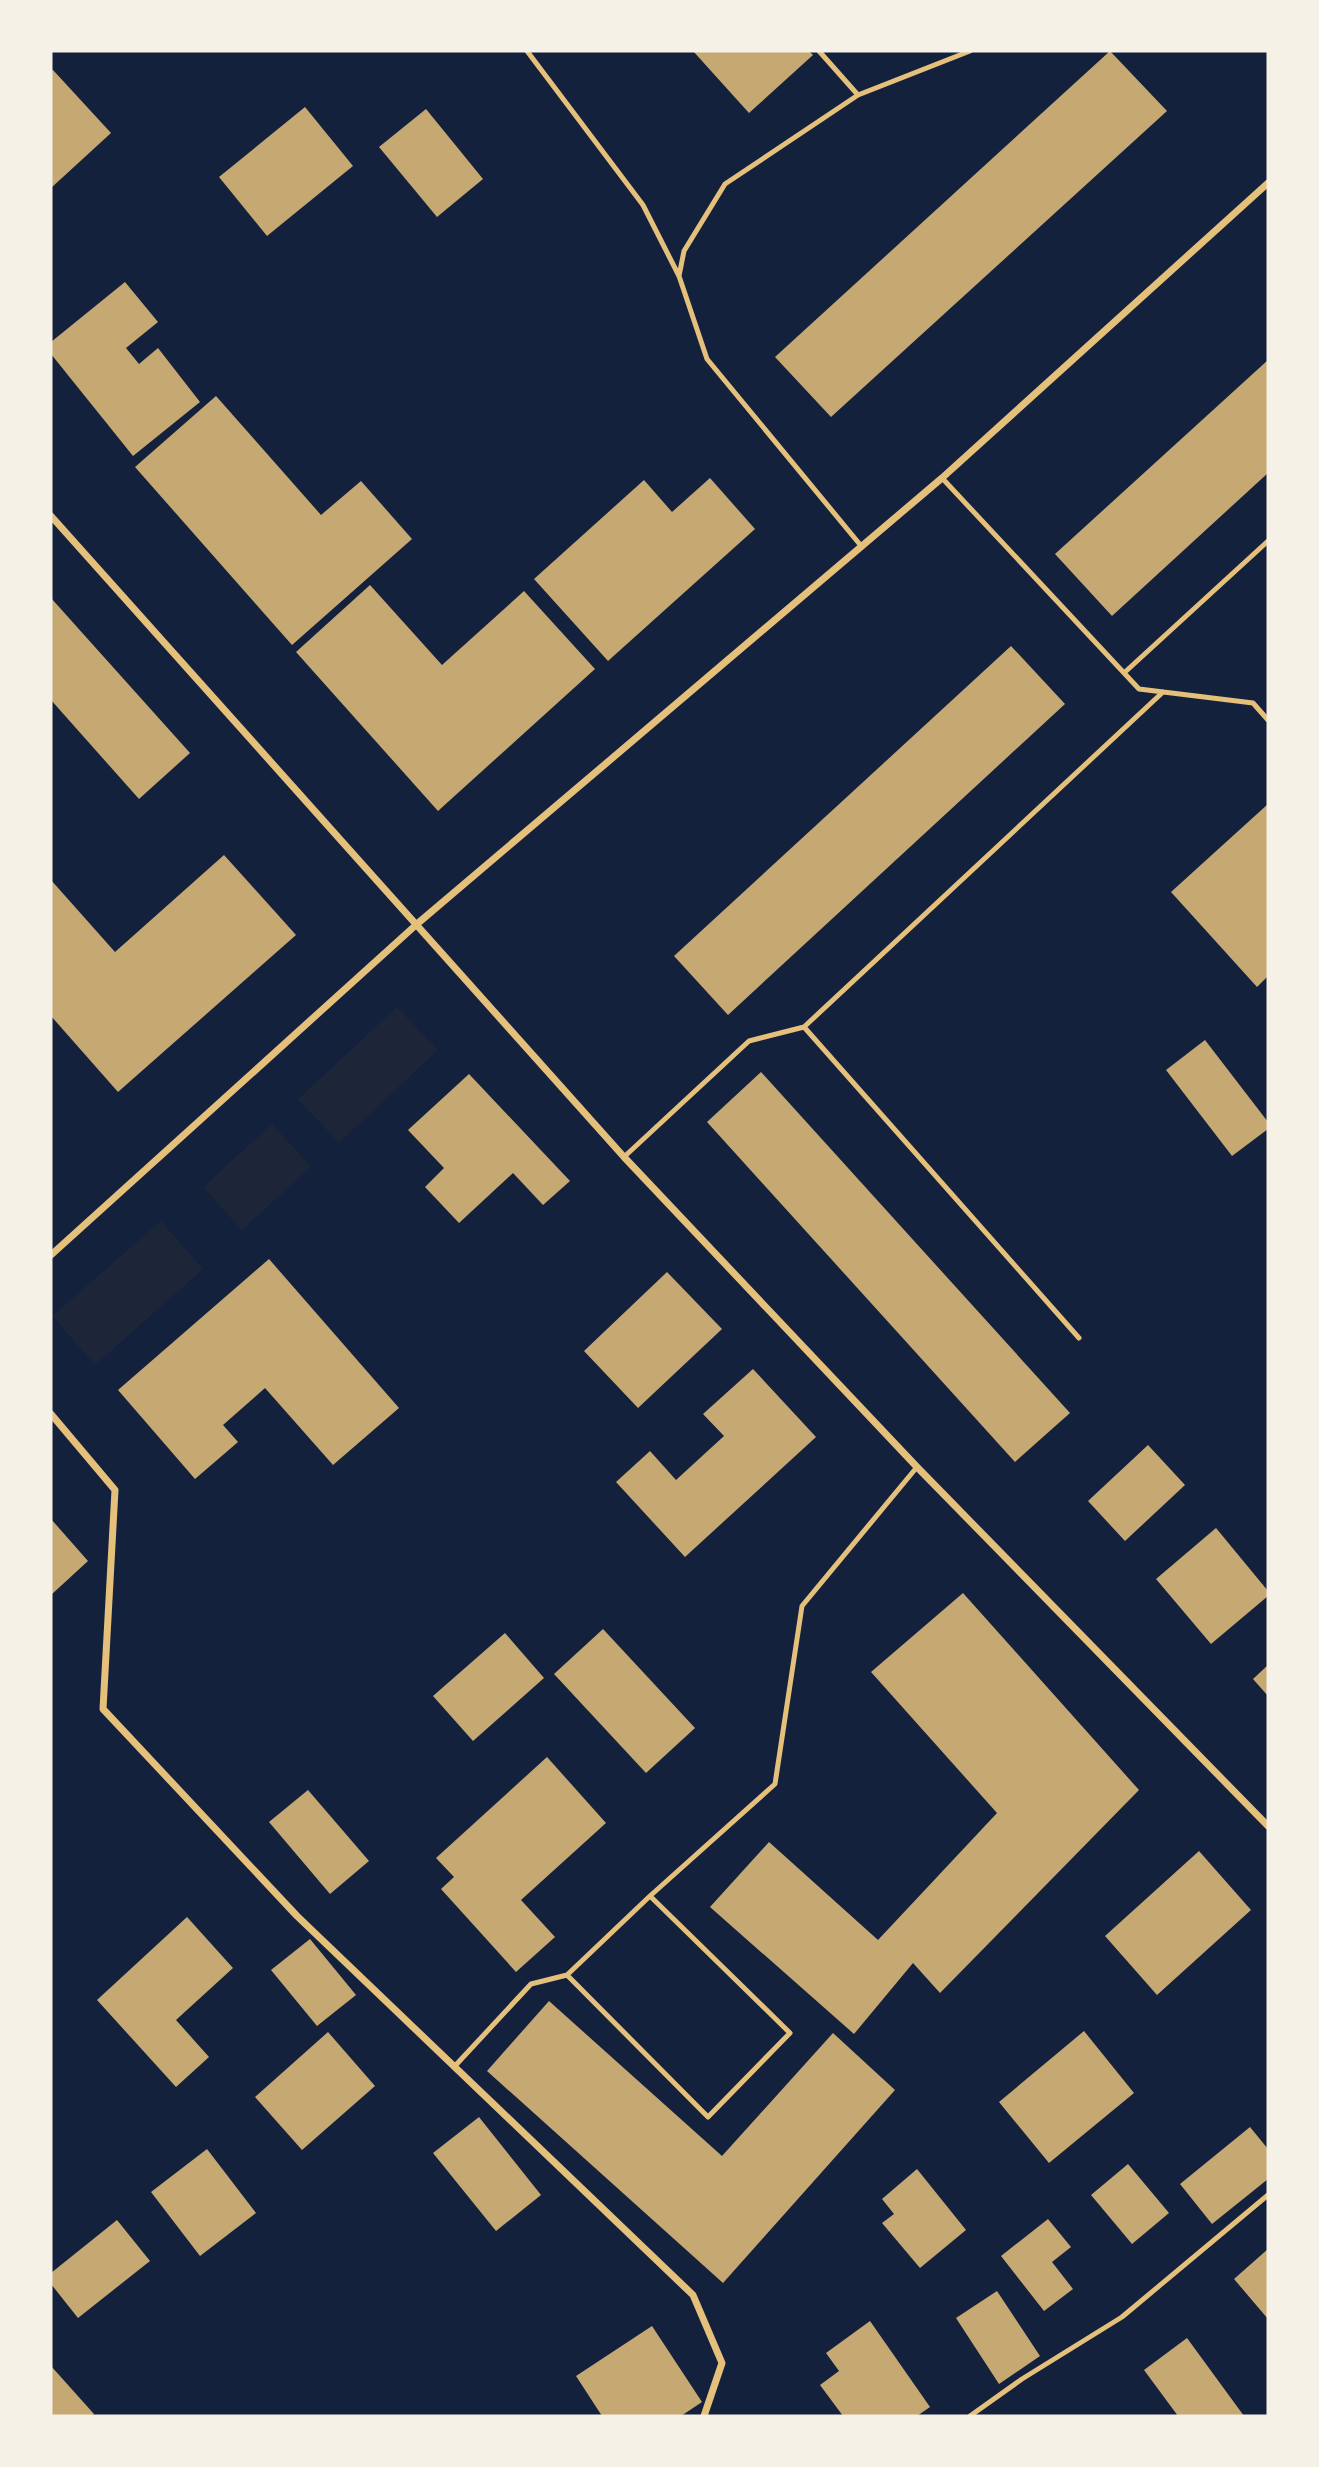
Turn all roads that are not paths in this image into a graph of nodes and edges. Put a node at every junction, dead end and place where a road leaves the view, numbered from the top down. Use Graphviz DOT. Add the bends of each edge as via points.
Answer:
graph roads {
  1 [pos="527,51"];
  2 [pos="819,51"];
  3 [pos="970,51"];
  4 [pos="858,95"];
  5 [pos="1268,183"];
  6 [pos="679,276"];
  7 [pos="942,478"];
  8 [pos="51,516"];
  9 [pos="1268,541"];
  10 [pos="862,547"];
  11 [pos="1124,673"];
  12 [pos="1163,692"];
  13 [pos="1268,720"];
  14 [pos="417,924"];
  15 [pos="804,1027"];
  16 [pos="624,1157"];
  17 [pos="51,1255"];
  18 [pos="1079,1338"];
  19 [pos="51,1414"];
  20 [pos="917,1467"];
  21 [pos="1268,1826"];
  22 [pos="650,1896"];
  23 [pos="567,1975"];
  24 [pos="454,2067"];
  25 [pos="1268,2195"];
  26 [pos="704,2416"];
  27 [pos="970,2416"];
  1 -- 6 [label="lane" via="643,205"];
  2 -- 4 [label="lane"];
  3 -- 4 [label="lane"];
  4 -- 6 [label="lane" via="725,184 684,251"];
  5 -- 7 [label="street"];
  6 -- 10 [label="lane" via="707,359"];
  7 -- 10 [label="street"];
  7 -- 11 [label="lane"];
  8 -- 14 [label="street"];
  9 -- 11 [label="lane"];
  10 -- 14 [label="street"];
  11 -- 12 [label="lane" via="1139,689"];
  12 -- 13 [label="lane" via="1252,703"];
  12 -- 15 [label="lane"];
  14 -- 16 [label="street"];
  14 -- 17 [label="street"];
  15 -- 16 [label="lane" via="749,1041"];
  15 -- 18 [label="lane"];
  16 -- 20 [label="street"];
  19 -- 24 [label="street" via="115,1490 103,1709 298,1916"];
  20 -- 21 [label="street"];
  20 -- 22 [label="lane" via="802,1606 775,1784"];
  22 -- 23 [label="lane"];
  22 -- 23 [label="lane" via="790,2033 708,2117"];
  23 -- 24 [label="lane" via="531,1984"];
  24 -- 26 [label="street" via="693,2295 722,2363"];
  25 -- 27 [label="lane" via="1122,2317"];
}
